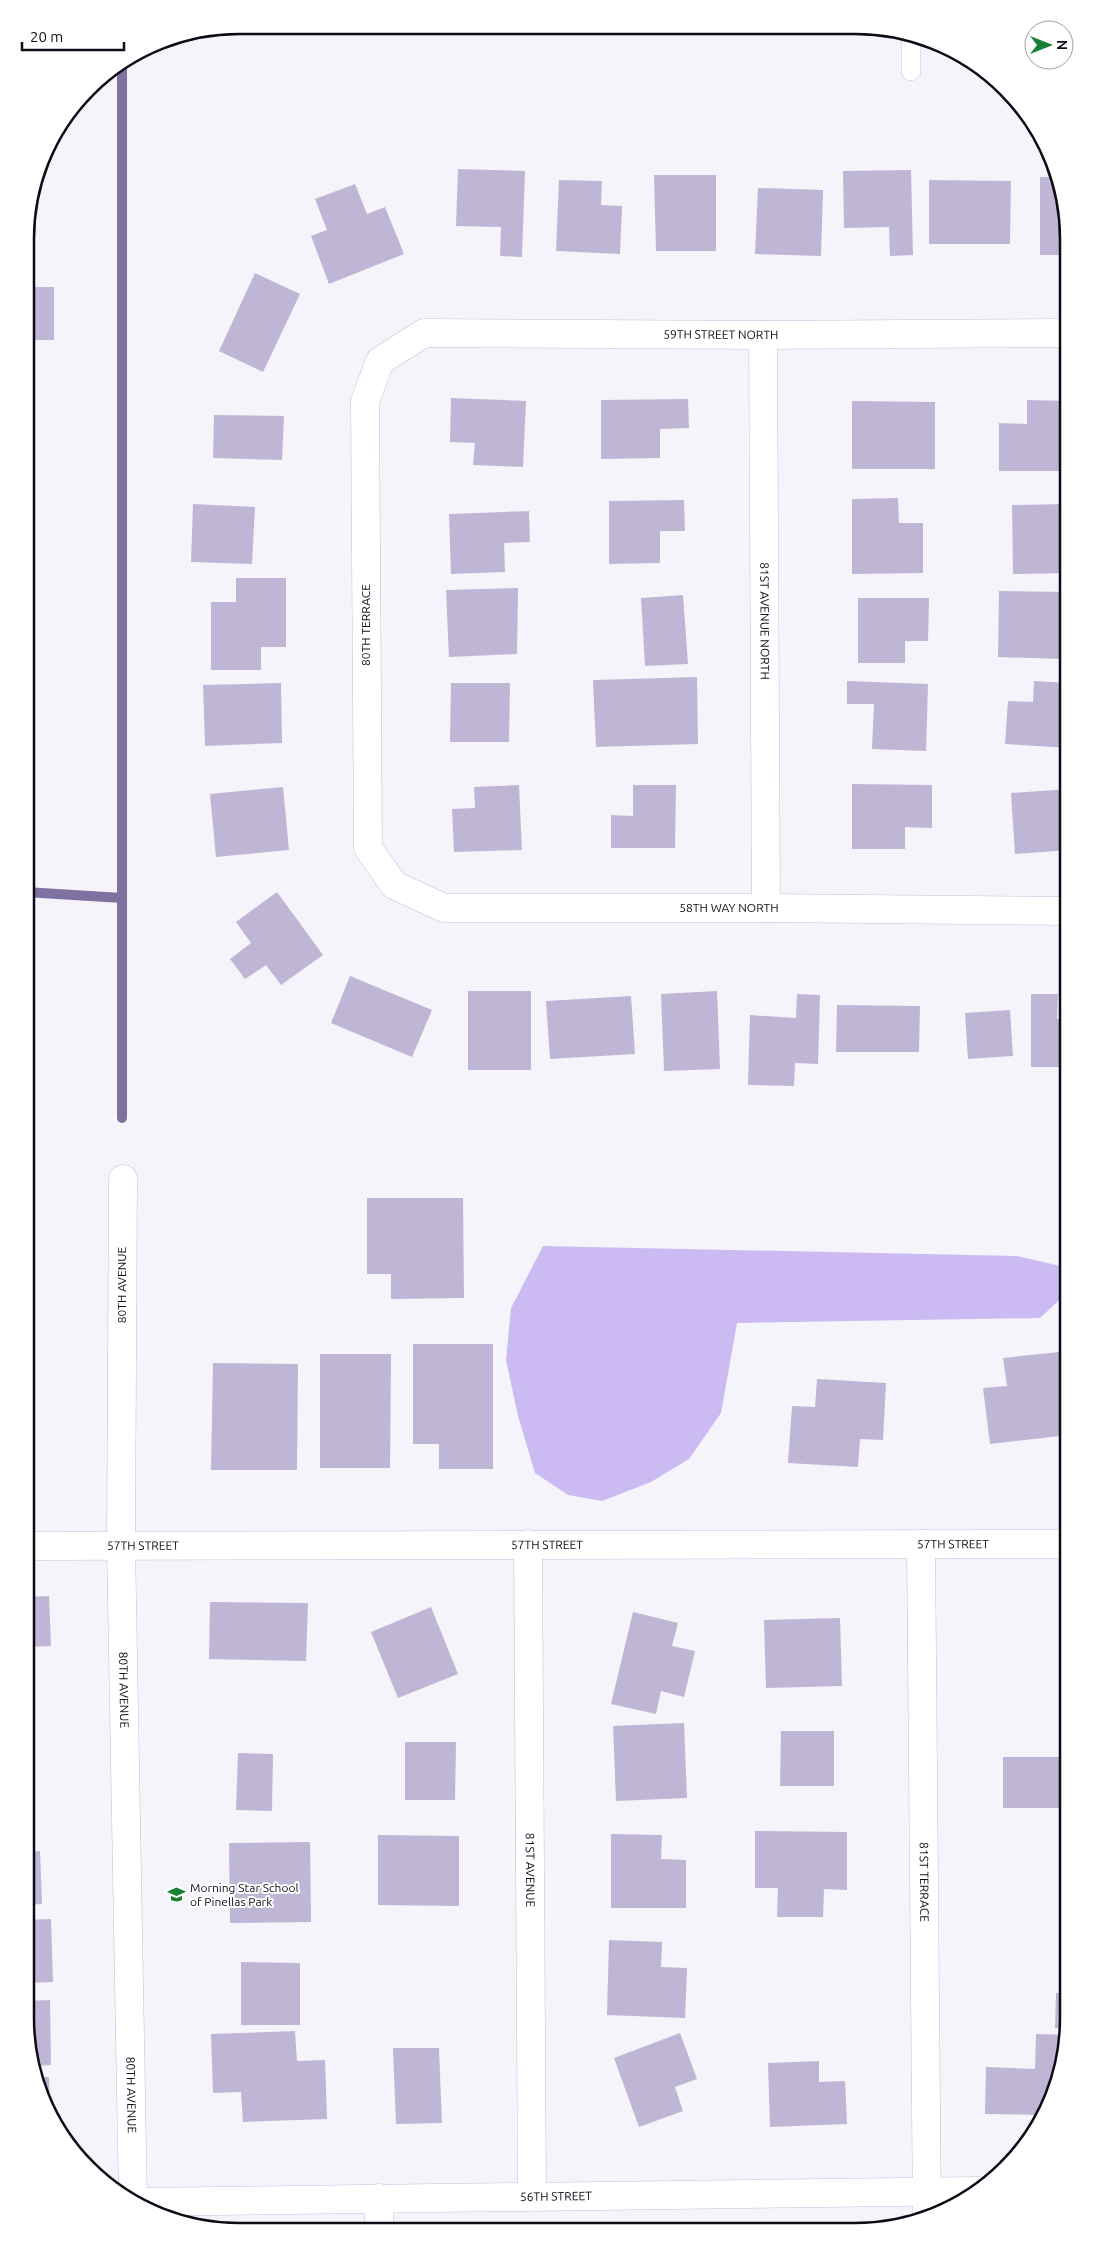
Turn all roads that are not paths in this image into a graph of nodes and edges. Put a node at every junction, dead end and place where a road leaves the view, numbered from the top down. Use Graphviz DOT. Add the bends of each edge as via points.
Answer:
graph roads {
  1 [pos="911,42"];
  2 [pos="911,71"];
  3 [pos="1060,332"];
  4 [pos="763,335"];
  5 [pos="380,360"];
  6 [pos="394,885"];
  7 [pos="766,908"];
  8 [pos="1060,911"];
  9 [pos="124,1179"];
  10 [pos="528,1544"];
  11 [pos="921,1544"];
  12 [pos="1060,1544"];
  13 [pos="121,1545"];
  14 [pos="34,1546"];
  15 [pos="967,2190"];
  16 [pos="927,2191"];
  17 [pos="132,2193"];
  18 [pos="532,2196"];
  19 [pos="379,2198"];
  20 [pos="147,2202"];
  21 [pos="927,2210"];
  22 [pos="379,2223"];
  1 -- 2 [label="lane"];
  3 -- 4 [label="street, 59TH STREET NORTH"];
  4 -- 5 [label="street, 59TH STREET NORTH" via="424,333"];
  4 -- 7 [label="street, 81ST AVENUE NORTH"];
  5 -- 6 [label="street, 80TH TERRACE" via="364,401 368,848"];
  6 -- 7 [label="street, 58TH WAY NORTH" via="444,908"];
  7 -- 8 [label="street, 58TH WAY NORTH"];
  9 -- 13 [label="street, 80TH AVENUE"];
  10 -- 11 [label="street, 57TH STREET"];
  10 -- 13 [label="street, 57TH STREET"];
  10 -- 18 [label="street, 81ST AVENUE"];
  11 -- 12 [label="street, 57TH STREET"];
  11 -- 16 [label="street, 81ST TERRACE"];
  13 -- 14 [label="street, 57TH STREET"];
  13 -- 17 [label="street, 80TH AVENUE"];
  15 -- 16 [label="street, 56TH STREET"];
  16 -- 18 [label="street, 56TH STREET"];
  16 -- 21 [label="street, 81ST TERRACE"];
  18 -- 19 [label="street, 56TH STREET"];
  19 -- 20 [label="street, 56TH STREET"];
  19 -- 22 [label="street"];
}
